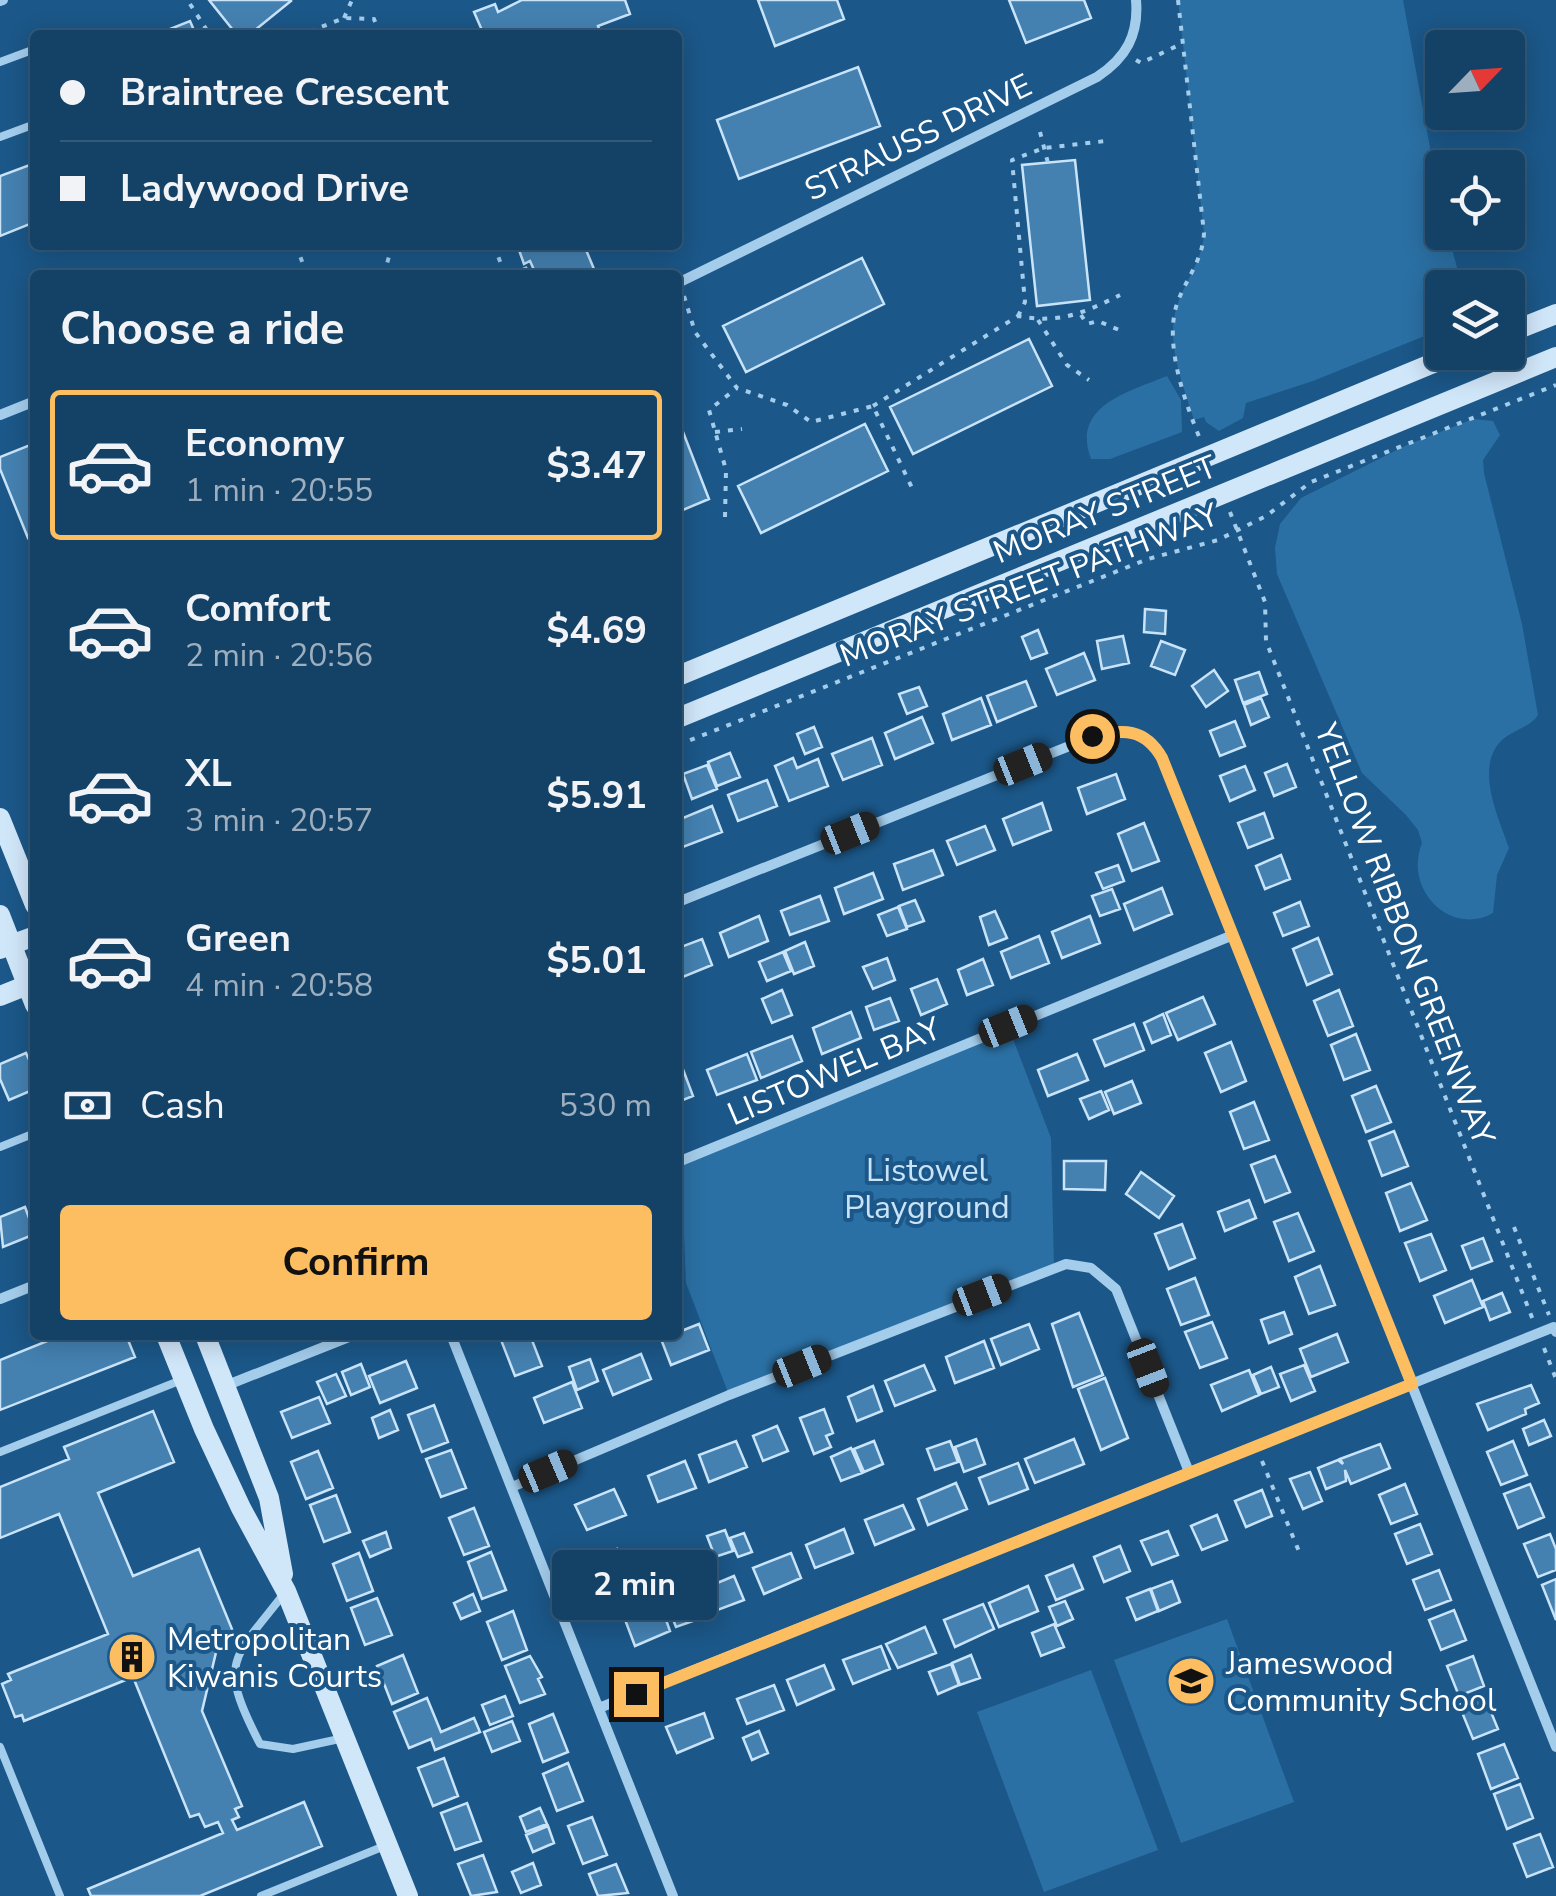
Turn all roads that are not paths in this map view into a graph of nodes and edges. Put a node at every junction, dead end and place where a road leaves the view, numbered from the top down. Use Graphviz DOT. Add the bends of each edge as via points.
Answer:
graph roads {
  1 [pos="1136,0"];
  2 [pos="30,51"];
  3 [pos="0,62"];
  4 [pos="30,126"];
  5 [pos="0,137"];
  6 [pos="682,282"];
  7 [pos="1556,314"];
  8 [pos="1525,327"];
  9 [pos="1556,358"];
  10 [pos="1425,367"];
  11 [pos="30,403"];
  12 [pos="0,414"];
  13 [pos="682,674"];
  14 [pos="682,716"];
  15 [pos="0,818"];
  16 [pos="27,868"];
  17 [pos="682,900"];
  18 [pos="0,915"];
  19 [pos="1233,935"];
  20 [pos="30,938"];
  21 [pos="6,946"];
  22 [pos="30,987"];
  23 [pos="30,990"];
  24 [pos="0,996"];
  25 [pos="30,1135"];
  26 [pos="0,1147"];
  27 [pos="682,1160"];
  28 [pos="30,1287"];
  29 [pos="0,1299"];
  30 [pos="1555,1329"];
  31 [pos="168,1340"];
  32 [pos="207,1340"];
  33 [pos="341,1340"];
  34 [pos="453,1340"];
  35 [pos="184,1379"];
  36 [pos="1412,1384"];
  37 [pos="225,1386"];
  38 [pos="0,1452"];
  39 [pos="1189,1472"];
  40 [pos="512,1486"];
  41 [pos="286,1591"];
  42 [pos="599,1708"];
  43 [pos="345,1738"];
  44 [pos="1556,1747"];
  45 [pos="0,1748"];
  46 [pos="388,1845"];
  47 [pos="60,1896"];
  48 [pos="261,1896"];
  49 [pos="408,1896"];
  50 [pos="673,1896"];
  1 -- 6 [label="street, STRAUSS DRIVE" via="1135,33 1125,53 1097,76"];
  2 -- 3 [label="lane"];
  4 -- 5 [label="lane"];
  7 -- 8 [label="street"];
  9 -- 14 [label="street, MORAY STREET"];
  10 -- 13 [label="street, MORAY STREET"];
  11 -- 12 [label="street"];
  15 -- 16 [label="street"];
  17 -- 19 [label="street" via="1092,736 1126,730 1148,738 1162,758"];
  18 -- 21 [label="street"];
  19 -- 27 [label="street, LISTOWEL BAY"];
  19 -- 36 [label="street"];
  20 -- 21 [label="street"];
  21 -- 22 [label="street"];
  23 -- 24 [label="street"];
  25 -- 26 [label="lane"];
  28 -- 29 [label="street"];
  30 -- 36 [label="street"];
  31 -- 35 [label="street"];
  32 -- 37 [label="street"];
  33 -- 37 [label="street"];
  34 -- 40 [label="street"];
  35 -- 38 [label="lane"];
  35 -- 41 [label="street"];
  36 -- 39 [label="street"];
  36 -- 44 [label="street"];
  37 -- 41 [label="street" via="269,1498"];
  39 -- 40 [label="street" via="1116,1289 1091,1268 1066,1264"];
  39 -- 42 [label="street"];
  40 -- 42 [label="street"];
  41 -- 43 [label="street"];
  41 -- 43 [label="lane" via="240,1646 234,1666 240,1705 260,1744 293,1750"];
  42 -- 50 [label="street"];
  43 -- 46 [label="street"];
  45 -- 47 [label="lane"];
  46 -- 48 [label="lane"];
  46 -- 49 [label="street"];
}
